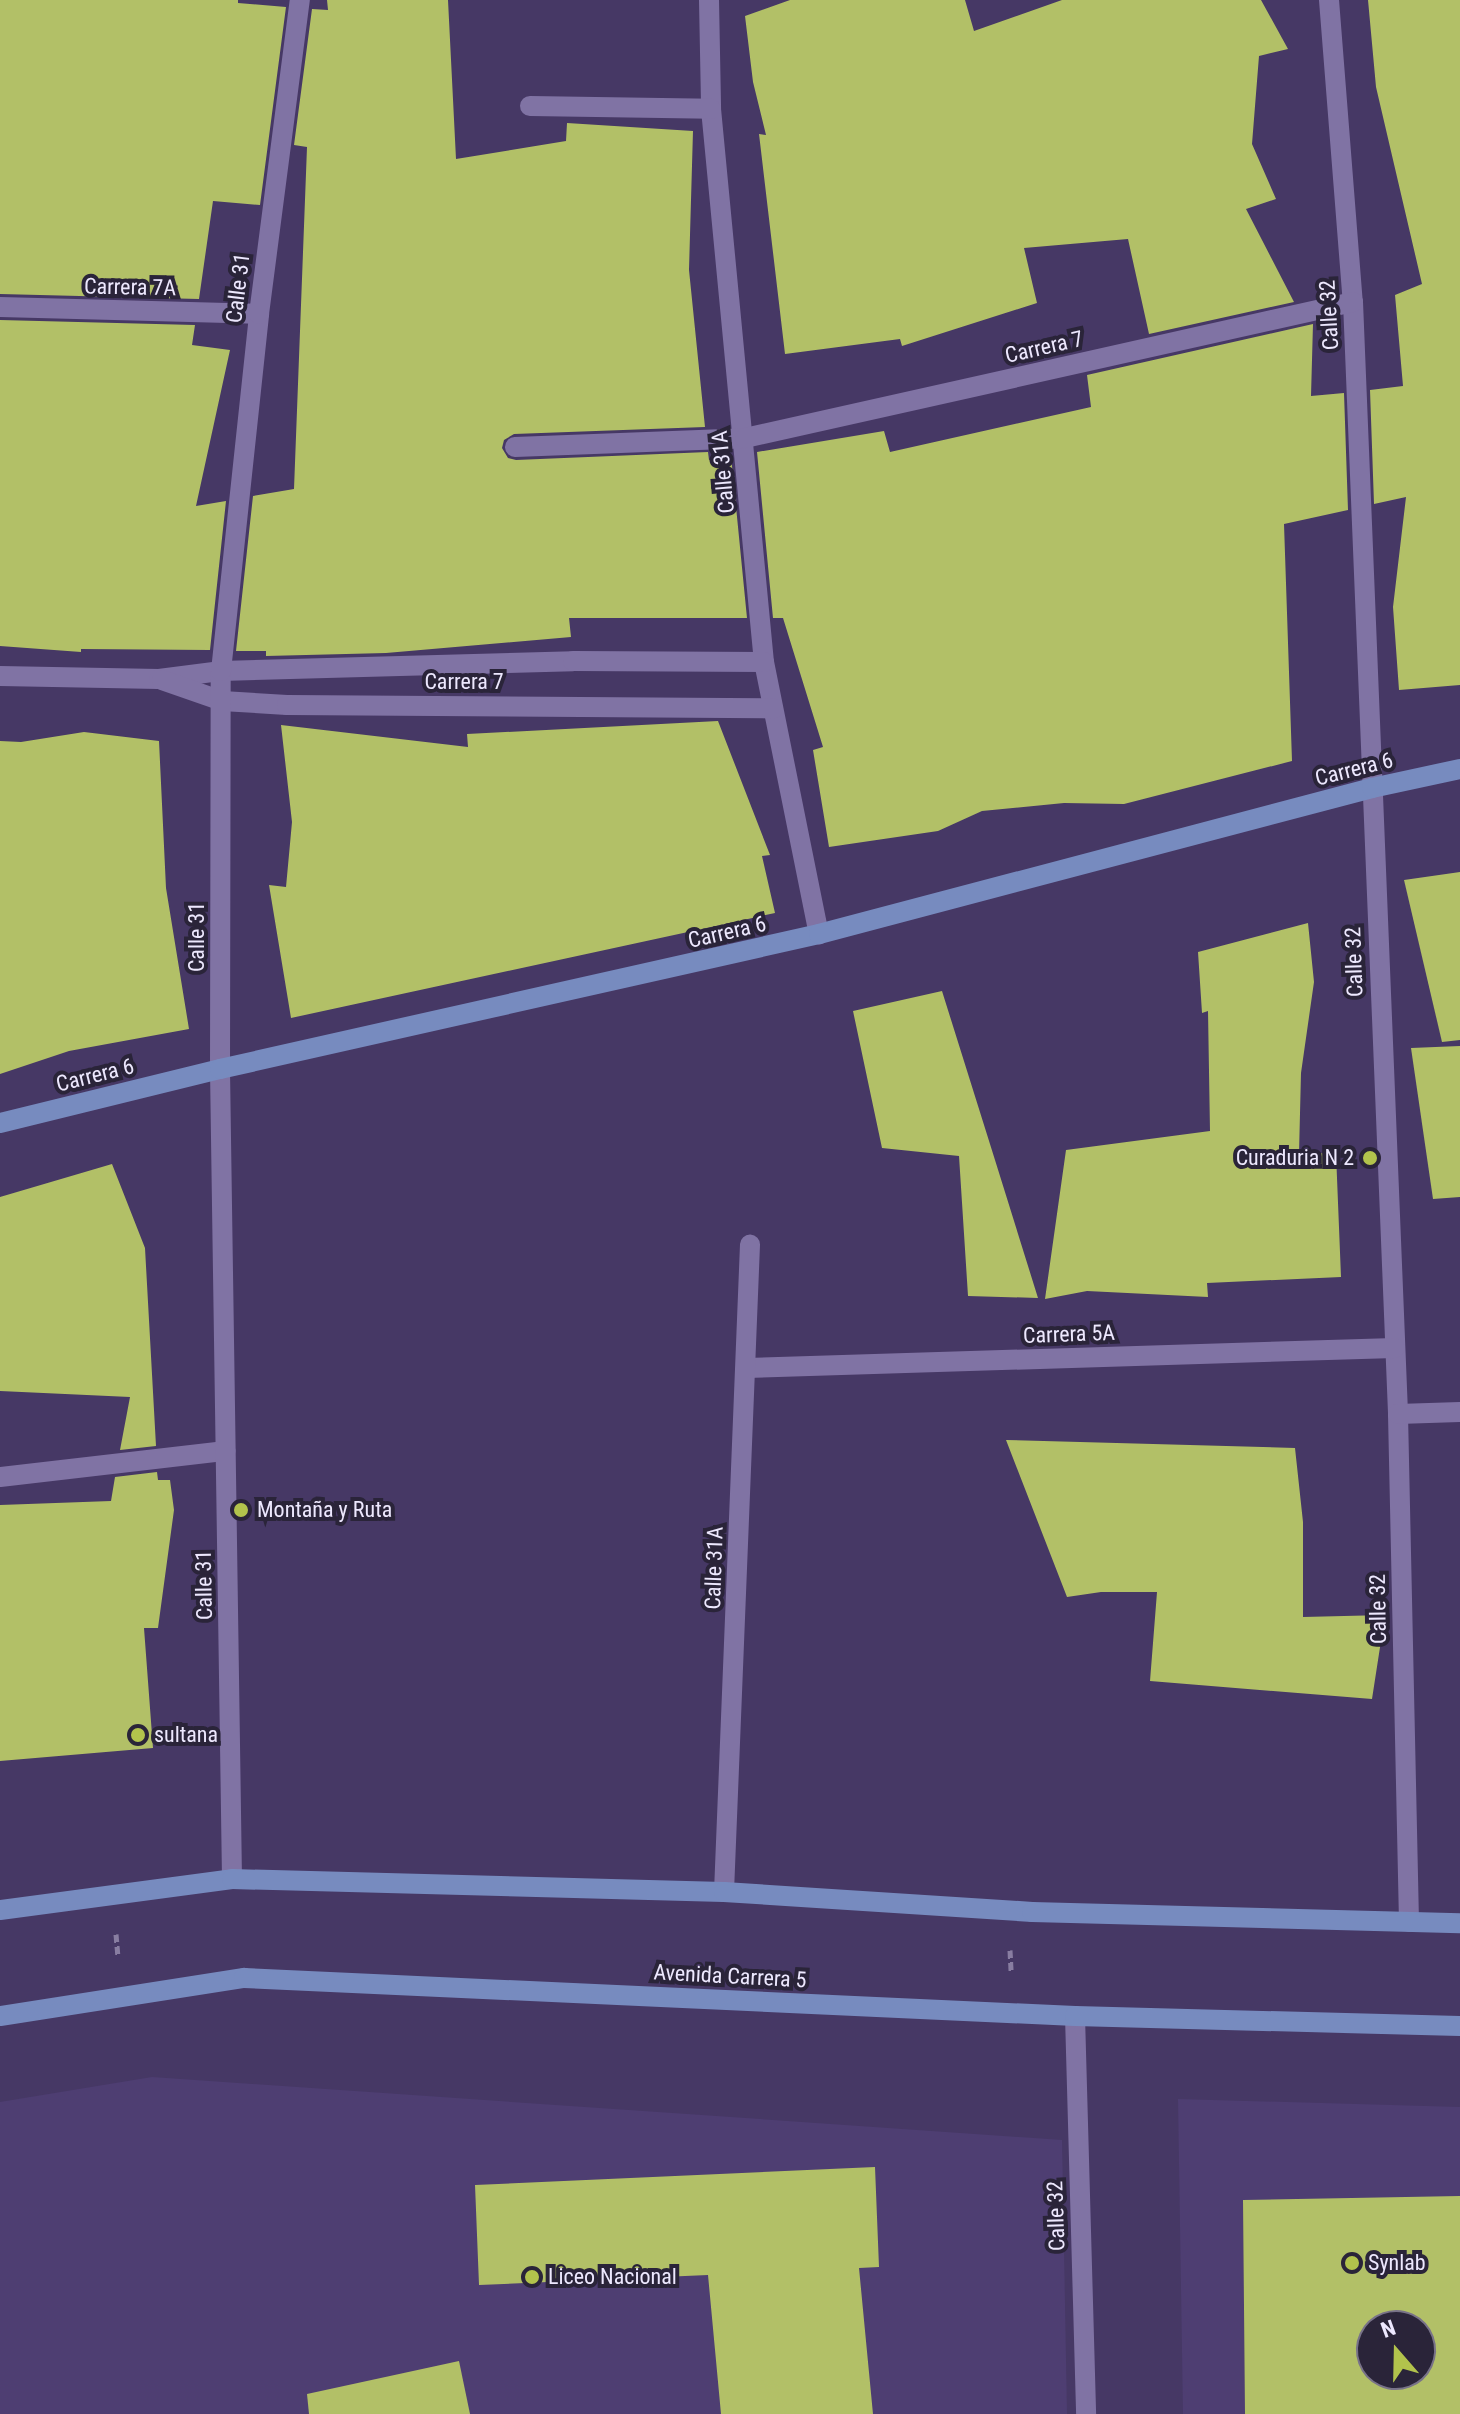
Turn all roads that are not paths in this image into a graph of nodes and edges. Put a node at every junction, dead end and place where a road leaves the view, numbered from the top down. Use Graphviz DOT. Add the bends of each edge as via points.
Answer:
graph roads {
  1 [pos="300,0"];
  2 [pos="709,0"];
  3 [pos="1329,0"];
  4 [pos="530,106"];
  5 [pos="711,109"];
  6 [pos="1353,302"];
  7 [pos="0,307"];
  8 [pos="259,314"];
  9 [pos="745,438"];
  10 [pos="515,447"];
  11 [pos="764,662"];
  12 [pos="221,671"];
  13 [pos="0,676"];
  14 [pos="159,679"];
  15 [pos="222,701"];
  16 [pos="773,708"];
  17 [pos="1460,769"];
  18 [pos="1372,788"];
  19 [pos="819,934"];
  20 [pos="220,1069"];
  21 [pos="0,1123"];
  22 [pos="750,1245"];
  23 [pos="1395,1348"];
  24 [pos="746,1368"];
  25 [pos="1460,1412"];
  26 [pos="1398,1414"];
  27 [pos="226,1451"];
  28 [pos="0,1477"];
  29 [pos="232,1879"];
  30 [pos="724,1892"];
  31 [pos="0,1910"];
  32 [pos="1409,1922"];
  33 [pos="1460,1923"];
  34 [pos="0,2016"];
  35 [pos="1075,2016"];
  36 [pos="1460,2026"];
  37 [pos="1086,2414"];
  1 -- 8 [label="street, Calle 31"];
  2 -- 5 [label="street, Calle 31A"];
  3 -- 6 [label="street, Calle 32"];
  4 -- 5 [label="street"];
  5 -- 9 [label="street, Calle 31A"];
  6 -- 9 [label="street, Carrera 7"];
  6 -- 18 [label="street, Calle 32"];
  7 -- 8 [label="street, Carrera 7A"];
  8 -- 12 [label="street, Calle 31"];
  9 -- 10 [label="street, Carrera 7"];
  9 -- 11 [label="street, Calle 31A"];
  11 -- 12 [label="street, Carrera 7" via="573,661"];
  11 -- 16 [label="street, Calle 31A"];
  12 -- 14 [label="street, Carrera 7"];
  12 -- 15 [label="street, Calle 31"];
  13 -- 14 [label="street, Carrera 7"];
  14 -- 15 [label="street, Carrera 7"];
  15 -- 16 [label="street, Carrera 7"];
  15 -- 20 [label="street, Calle 31"];
  16 -- 19 [label="street, Calle 31A"];
  17 -- 18 [label="main road, Carrera 6"];
  18 -- 19 [label="main road, Carrera 6"];
  18 -- 23 [label="street, Calle 32"];
  19 -- 20 [label="main road, Carrera 6"];
  20 -- 21 [label="main road, Carrera 6"];
  20 -- 27 [label="street, Calle 31"];
  22 -- 24 [label="street, Calle 31A"];
  23 -- 24 [label="street, Carrera 5A"];
  23 -- 26 [label="street, Calle 32"];
  24 -- 30 [label="street, Calle 31A"];
  25 -- 26 [label="street"];
  26 -- 32 [label="street, Calle 32"];
  27 -- 28 [label="street"];
  27 -- 29 [label="street, Calle 31"];
  29 -- 30 [label="main road"];
  29 -- 31 [label="main road"];
  30 -- 32 [label="main road" via="1009,1910"];
  32 -- 33 [label="main road"];
  34 -- 35 [label="main road, Avenida Carrera 5" via="244,1978"];
  35 -- 36 [label="main road, Avenida Carrera 5"];
  35 -- 37 [label="street, Calle 32"];
}
